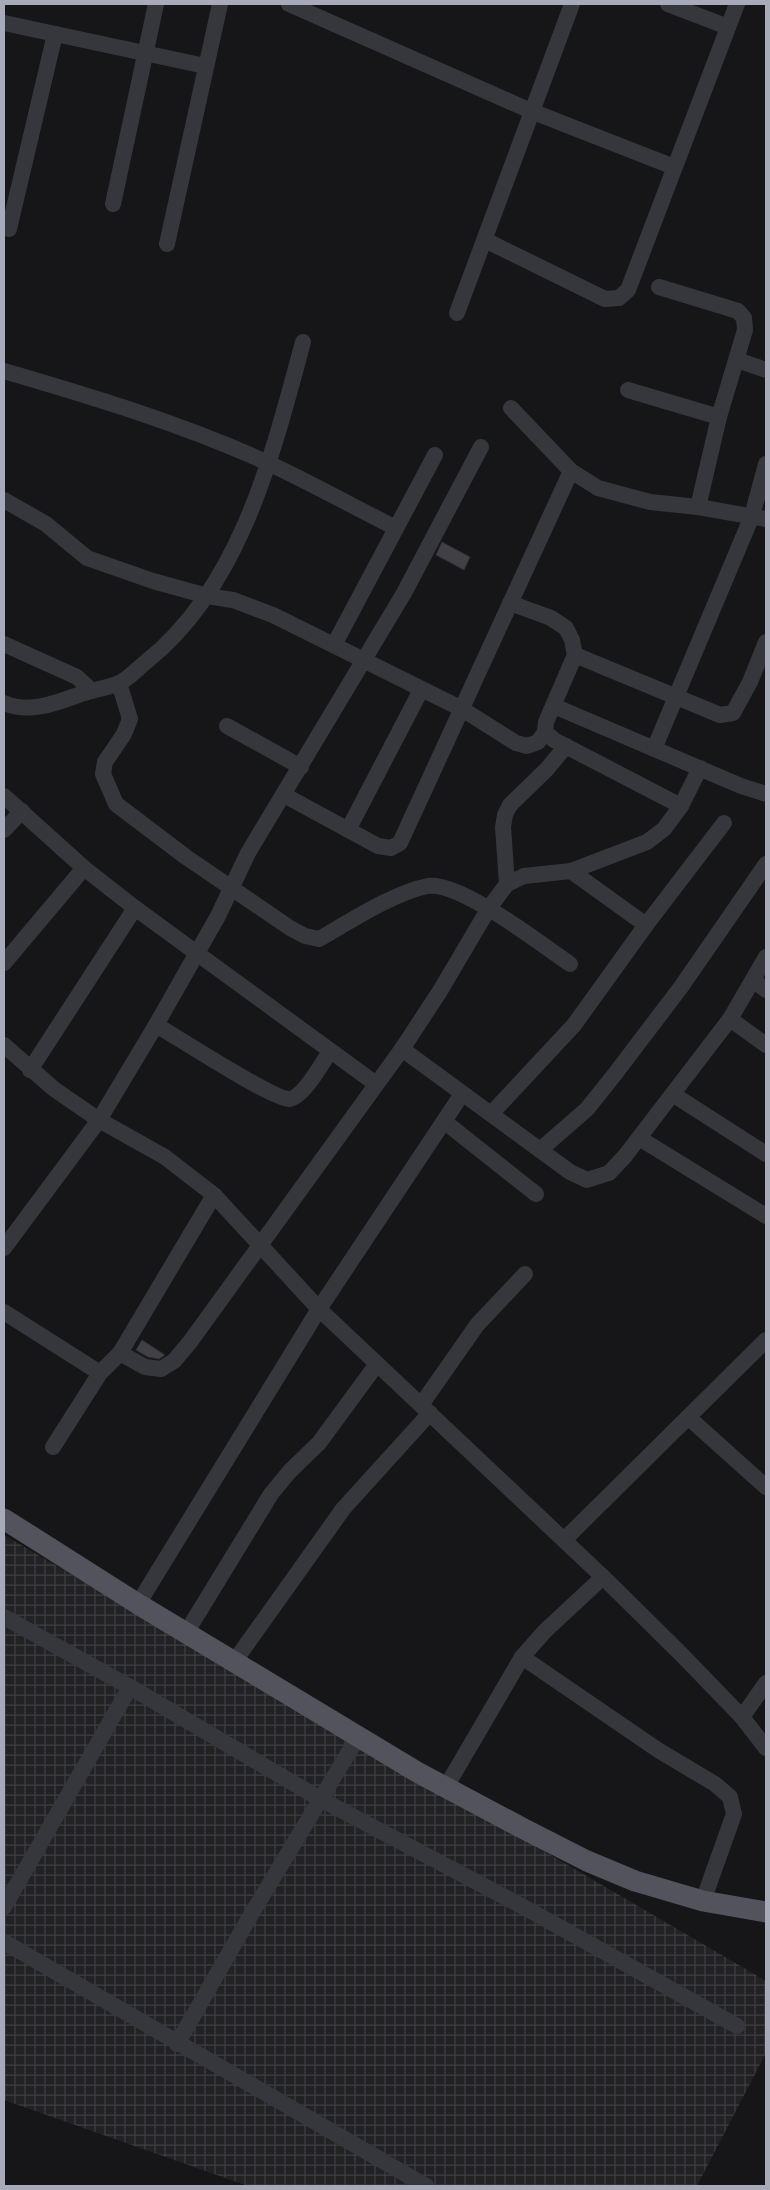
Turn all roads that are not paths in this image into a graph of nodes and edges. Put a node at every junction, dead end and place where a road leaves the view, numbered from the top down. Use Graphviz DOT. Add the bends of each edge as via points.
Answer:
graph roads {
  1 [pos="156,4"];
  2 [pos="220,4"];
  3 [pos="288,4"];
  4 [pos="572,4"];
  5 [pos="668,4"];
  6 [pos="737,4"];
  7 [pos="4,23"];
  8 [pos="728,27"];
  9 [pos="55,34"];
  10 [pos="146,55"];
  11 [pos="204,66"];
  12 [pos="532,111"];
  13 [pos="674,167"];
  14 [pos="113,204"];
  15 [pos="10,229"];
  16 [pos="485,240"];
  17 [pos="167,244"];
  18 [pos="659,288"];
  19 [pos="457,313"];
  20 [pos="303,342"];
  21 [pos="737,360"];
  22 [pos="766,370"];
  23 [pos="4,371"];
  24 [pos="628,390"];
  25 [pos="511,408"];
  26 [pos="719,417"];
  27 [pos="481,447"];
  28 [pos="435,455"];
  29 [pos="268,463"];
  30 [pos="766,464"];
  31 [pos="571,471"];
  32 [pos="4,500"];
  33 [pos="698,507"];
  34 [pos="759,517"];
  35 [pos="396,528"];
  36 [pos="207,596"];
  37 [pos="510,602"];
  38 [pos="766,642"];
  39 [pos="4,644"];
  40 [pos="334,645"];
  41 [pos="575,655"];
  42 [pos="363,662"];
  43 [pos="119,683"];
  44 [pos="420,690"];
  45 [pos="92,691"];
  46 [pos="675,698"];
  47 [pos="4,703"];
  48 [pos="554,706"];
  49 [pos="462,709"];
  50 [pos="227,726"];
  51 [pos="545,732"];
  52 [pos="566,746"];
  53 [pos="654,749"];
  54 [pos="301,767"];
  55 [pos="700,768"];
  56 [pos="284,794"];
  57 [pos="766,794"];
  58 [pos="4,796"];
  59 [pos="681,806"];
  60 [pos="22,811"];
  61 [pos="724,822"];
  62 [pos="4,830"];
  63 [pos="348,830"];
  64 [pos="766,864"];
  65 [pos="84,868"];
  66 [pos="571,871"];
  67 [pos="507,884"];
  68 [pos="232,887"];
  69 [pos="135,908"];
  70 [pos="489,908"];
  71 [pos="646,925"];
  72 [pos="197,954"];
  73 [pos="766,958"];
  74 [pos="4,963"];
  75 [pos="570,964"];
  76 [pos="753,980"];
  77 [pos="766,990"];
  78 [pos="730,1019"];
  79 [pos="156,1025"];
  80 [pos="4,1045"];
  81 [pos="766,1045"];
  82 [pos="402,1049"];
  83 [pos="330,1051"];
  84 [pos="30,1070"];
  85 [pos="376,1084"];
  86 [pos="462,1094"];
  87 [pos="674,1095"];
  88 [pos="491,1114"];
  89 [pos="99,1120"];
  90 [pos="445,1122"];
  91 [pos="639,1138"];
  92 [pos="540,1150"];
  93 [pos="766,1154"];
  94 [pos="536,1194"];
  95 [pos="214,1195"];
  96 [pos="766,1216"];
  97 [pos="260,1243"];
  98 [pos="4,1248"];
  99 [pos="526,1274"];
  100 [pos="319,1309"];
  101 [pos="4,1312"];
  102 [pos="766,1340"];
  103 [pos="120,1353"];
  104 [pos="377,1364"];
  105 [pos="100,1373"];
  106 [pos="426,1409"];
  107 [pos="688,1417"];
  108 [pos="54,1447"];
  109 [pos="766,1487"];
  110 [pos="4,1519"];
  111 [pos="564,1540"];
  112 [pos="604,1577"];
  113 [pos="138,1604"];
  114 [pos="4,1617"];
  115 [pos="186,1633"];
  116 [pos="522,1657"];
  117 [pos="234,1662"];
  118 [pos="766,1684"];
  119 [pos="130,1687"];
  120 [pos="742,1717"];
  121 [pos="358,1737"];
  122 [pos="766,1748"];
  123 [pos="446,1787"];
  124 [pos="322,1800"];
  125 [pos="703,1901"];
  126 [pos="4,1907"];
  127 [pos="766,1912"];
  128 [pos="4,1942"];
  129 [pos="737,2026"];
  130 [pos="177,2044"];
  131 [pos="426,2186"];
  1 -- 10 [label="street"];
  2 -- 11 [label="street"];
  3 -- 12 [label="street"];
  4 -- 12 [label="street"];
  5 -- 8 [label="street"];
  6 -- 8 [label="street"];
  7 -- 9 [label="street"];
  8 -- 13 [label="street"];
  9 -- 10 [label="street"];
  9 -- 15 [label="street"];
  10 -- 11 [label="street"];
  10 -- 14 [label="street"];
  11 -- 17 [label="street"];
  12 -- 13 [label="street"];
  12 -- 16 [label="street"];
  13 -- 16 [label="street" via="628,290 620,298 605,299"];
  16 -- 19 [label="street"];
  18 -- 21 [label="street" via="738,311 744,318 745,330"];
  20 -- 29 [label="street"];
  21 -- 22 [label="street"];
  21 -- 26 [label="street"];
  23 -- 29 [label="street" via="177,426"];
  24 -- 26 [label="street"];
  25 -- 31 [label="street"];
  26 -- 33 [label="street"];
  27 -- 42 [label="street"];
  28 -- 35 [label="street"];
  29 -- 35 [label="street"];
  29 -- 36 [label="street" via="255,504"];
  30 -- 34 [label="street"];
  31 -- 33 [label="street" via="598,488 624,496"];
  31 -- 37 [label="street"];
  32 -- 36 [label="street" via="46,524 86,558"];
  33 -- 34 [label="street"];
  34 -- 46 [label="street"];
  35 -- 40 [label="street"];
  36 -- 40 [label="street" via="232,600 273,615"];
  36 -- 43 [label="street" via="180,631"];
  37 -- 41 [label="street" via="566,628"];
  37 -- 49 [label="street"];
  38 -- 46 [label="street" via="748,688 733,713 720,715"];
  39 -- 45 [label="street" via="77,677"];
  40 -- 42 [label="street"];
  41 -- 46 [label="street"];
  41 -- 48 [label="street"];
  42 -- 44 [label="street"];
  42 -- 54 [label="street"];
  43 -- 45 [label="street"];
  43 -- 68 [label="street" via="130,719 106,762 103,774 116,804"];
  44 -- 49 [label="street"];
  44 -- 63 [label="street"];
  45 -- 47 [label="street" via="46,706 29,708"];
  46 -- 53 [label="street"];
  48 -- 51 [label="street"];
  48 -- 53 [label="street"];
  49 -- 51 [label="street" via="516,743 527,746 538,742"];
  49 -- 63 [label="street" via="400,843 391,848 378,846"];
  50 -- 54 [label="street"];
  51 -- 52 [label="street"];
  52 -- 59 [label="street"];
  52 -- 67 [label="street" via="510,805 505,816 502,826"];
  53 -- 55 [label="street"];
  54 -- 56 [label="street"];
  55 -- 57 [label="street"];
  55 -- 59 [label="street"];
  56 -- 63 [label="street"];
  56 -- 68 [label="street" via="248,853"];
  58 -- 60 [label="street"];
  59 -- 66 [label="street" via="664,828 647,842"];
  60 -- 62 [label="street"];
  60 -- 65 [label="street"];
  61 -- 71 [label="street"];
  64 -- 92 [label="street" via="616,1074 587,1109"];
  65 -- 69 [label="street"];
  65 -- 74 [label="street"];
  66 -- 67 [label="street" via="524,876"];
  66 -- 71 [label="street"];
  67 -- 70 [label="street"];
  68 -- 70 [label="street" via="290,928 319,939 400,896 430,886 449,890"];
  68 -- 72 [label="street"];
  69 -- 72 [label="street"];
  69 -- 84 [label="street"];
  70 -- 75 [label="street"];
  70 -- 82 [label="street"];
  71 -- 88 [label="street" via="574,1026"];
  72 -- 79 [label="street"];
  72 -- 83 [label="street"];
  73 -- 76 [label="street"];
  76 -- 77 [label="street"];
  76 -- 78 [label="street"];
  78 -- 81 [label="street"];
  78 -- 87 [label="street"];
  79 -- 83 [label="street" via="249,1081 290,1099 301,1094"];
  79 -- 89 [label="street"];
  80 -- 84 [label="street"];
  82 -- 85 [label="street"];
  82 -- 86 [label="street"];
  83 -- 85 [label="street"];
  84 -- 89 [label="street"];
  85 -- 97 [label="street"];
  86 -- 88 [label="street"];
  86 -- 90 [label="street"];
  87 -- 91 [label="street"];
  87 -- 93 [label="street"];
  88 -- 92 [label="street"];
  89 -- 95 [label="street" via="165,1157"];
  89 -- 98 [label="street"];
  90 -- 94 [label="street"];
  90 -- 100 [label="street"];
  91 -- 92 [label="street" via="609,1173 587,1180"];
  91 -- 96 [label="street"];
  95 -- 97 [label="street"];
  95 -- 103 [label="street"];
  97 -- 100 [label="street"];
  97 -- 103 [label="street" via="174,1361 161,1370 145,1367"];
  99 -- 106 [label="street" via="477,1324"];
  100 -- 104 [label="street"];
  100 -- 113 [label="street"];
  101 -- 105 [label="street"];
  102 -- 107 [label="street"];
  103 -- 105 [label="street"];
  104 -- 106 [label="street"];
  104 -- 115 [label="street" via="319,1443 271,1494"];
  105 -- 108 [label="street"];
  106 -- 111 [label="street"];
  106 -- 117 [label="street" via="343,1508"];
  107 -- 109 [label="street"];
  107 -- 111 [label="street"];
  110 -- 113 [label="main road"];
  111 -- 112 [label="street"];
  112 -- 116 [label="street" via="544,1631"];
  112 -- 120 [label="street"];
  113 -- 115 [label="main road"];
  114 -- 119 [label="street"];
  115 -- 117 [label="main road"];
  116 -- 123 [label="street"];
  116 -- 125 [label="street" via="730,1797 734,1814"];
  117 -- 121 [label="main road"];
  118 -- 120 [label="street"];
  119 -- 124 [label="street"];
  119 -- 126 [label="street"];
  120 -- 122 [label="street"];
  121 -- 123 [label="main road"];
  121 -- 124 [label="street"];
  123 -- 125 [label="main road" via="587,1861 635,1881"];
  124 -- 129 [label="street"];
  124 -- 130 [label="street"];
  125 -- 127 [label="main road"];
  128 -- 130 [label="street"];
  130 -- 131 [label="street"];
}
